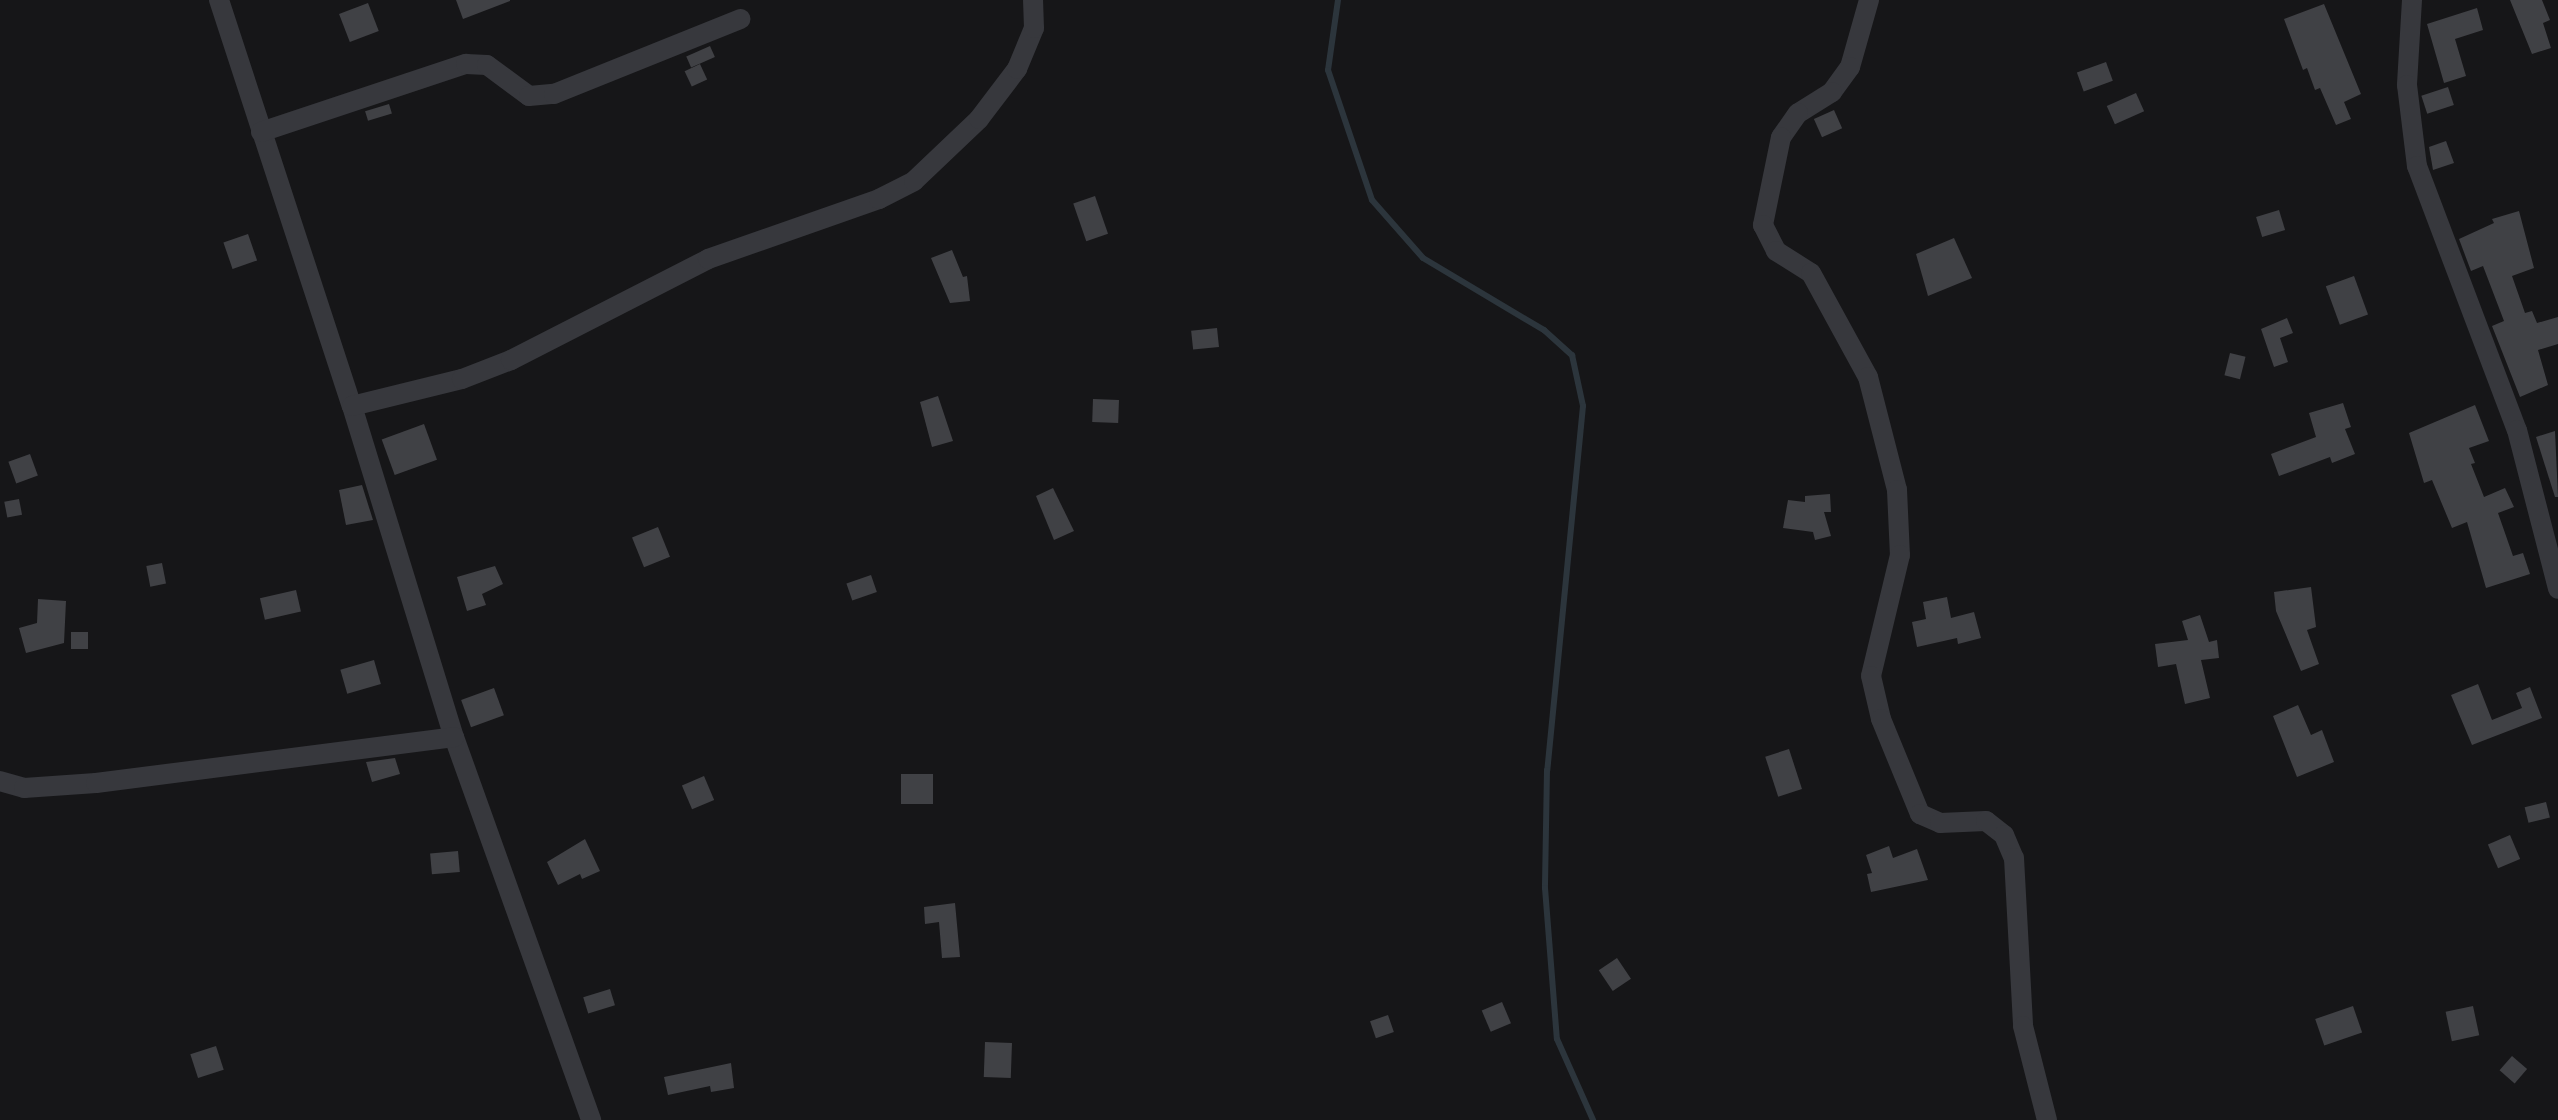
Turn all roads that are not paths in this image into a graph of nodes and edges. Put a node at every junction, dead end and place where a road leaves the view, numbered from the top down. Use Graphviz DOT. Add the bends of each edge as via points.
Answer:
graph roads {
  1 [pos="219,0"];
  2 [pos="1033,0"];
  3 [pos="1869,0"];
  4 [pos="2412,0"];
  5 [pos="741,18"];
  6 [pos="261,132"];
  7 [pos="352,406"];
  8 [pos="2558,589"];
  9 [pos="454,737"];
  10 [pos="0,781"];
  11 [pos="591,1120"];
  12 [pos="2047,1120"];
  1 -- 6 [label="street"];
  2 -- 7 [label="street" via="1034,28 1017,69 979,119 914,181 708,258 511,360"];
  3 -- 12 [label="street" via="1850,68 1832,92 1798,112 1781,136 1763,225 1776,252 1811,273 1868,376 1896,490 1900,554 1871,676 1920,814 1940,823 1986,820 2004,834 2014,858 2023,1026"];
  4 -- 8 [label="street" via="2407,85 2417,166 2517,430"];
  5 -- 6 [label="street" via="554,94 529,96 487,65 466,64"];
  6 -- 7 [label="street"];
  7 -- 9 [label="street"];
  9 -- 10 [label="street" via="96,783 24,788"];
  9 -- 11 [label="street"];
}
